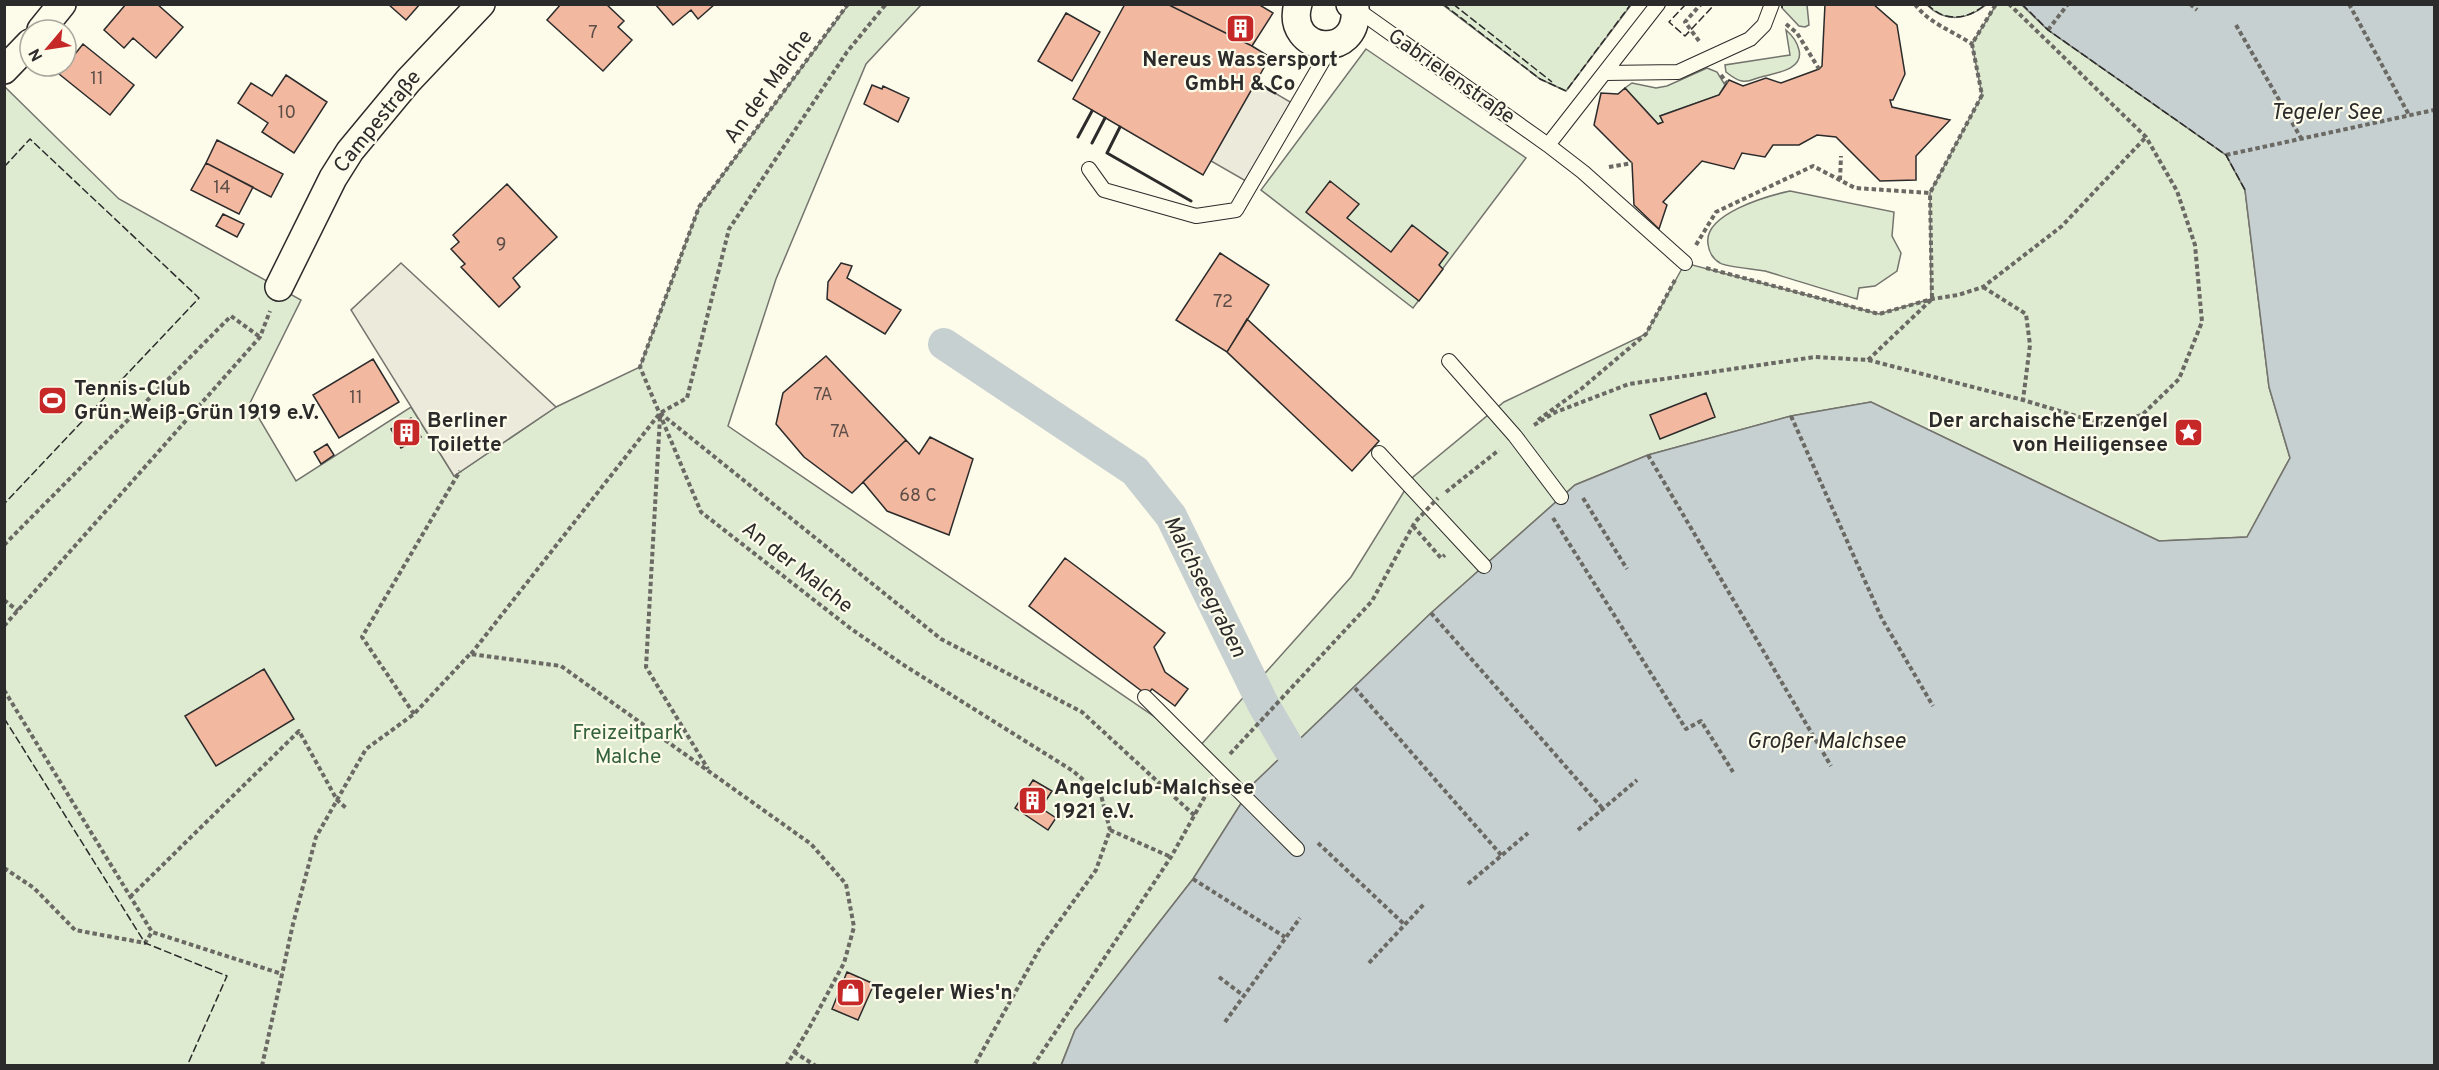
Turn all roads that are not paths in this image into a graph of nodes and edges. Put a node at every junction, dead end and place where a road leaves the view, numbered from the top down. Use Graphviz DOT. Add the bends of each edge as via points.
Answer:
graph roads {
  1 [pos="62,4"];
  2 [pos="481,4"];
  3 [pos="1298,4"];
  4 [pos="1658,4"];
  5 [pos="1772,4"];
  6 [pos="1353,6"];
  7 [pos="51,18"];
  8 [pos="1332,45"];
  9 [pos="18,55"];
  10 [pos="4,70"];
  11 [pos="1605,73"];
  12 [pos="1548,145"];
  13 [pos="1089,170"];
  14 [pos="1685,263"];
  15 [pos="279,287"];
  16 [pos="1449,361"];
  17 [pos="1379,453"];
  18 [pos="1562,496"];
  19 [pos="1484,566"];
  20 [pos="1145,697"];
  21 [pos="1297,849"];
  1 -- 7 [label="street"];
  2 -- 15 [label="street, Campestraße" via="408,81 350,151"];
  3 -- 8 [label="street" via="1296,20 1305,37 1314,43"];
  4 -- 11 [label="lane"];
  5 -- 11 [label="lane" via="1764,26 1750,39 1678,72"];
  6 -- 8 [label="street, Gabrielenstraße" via="1356,18 1350,34"];
  6 -- 12 [label="lane, Gabrielenstraße"];
  8 -- 13 [label="lane" via="1236,210 1196,216 1104,189"];
  9 -- 10 [label="street"];
  11 -- 12 [label="lane"];
  12 -- 14 [label="lane, Gabrielenstraße"];
  16 -- 18 [label="lane"];
  17 -- 19 [label="lane"];
  20 -- 21 [label="lane"];
}
